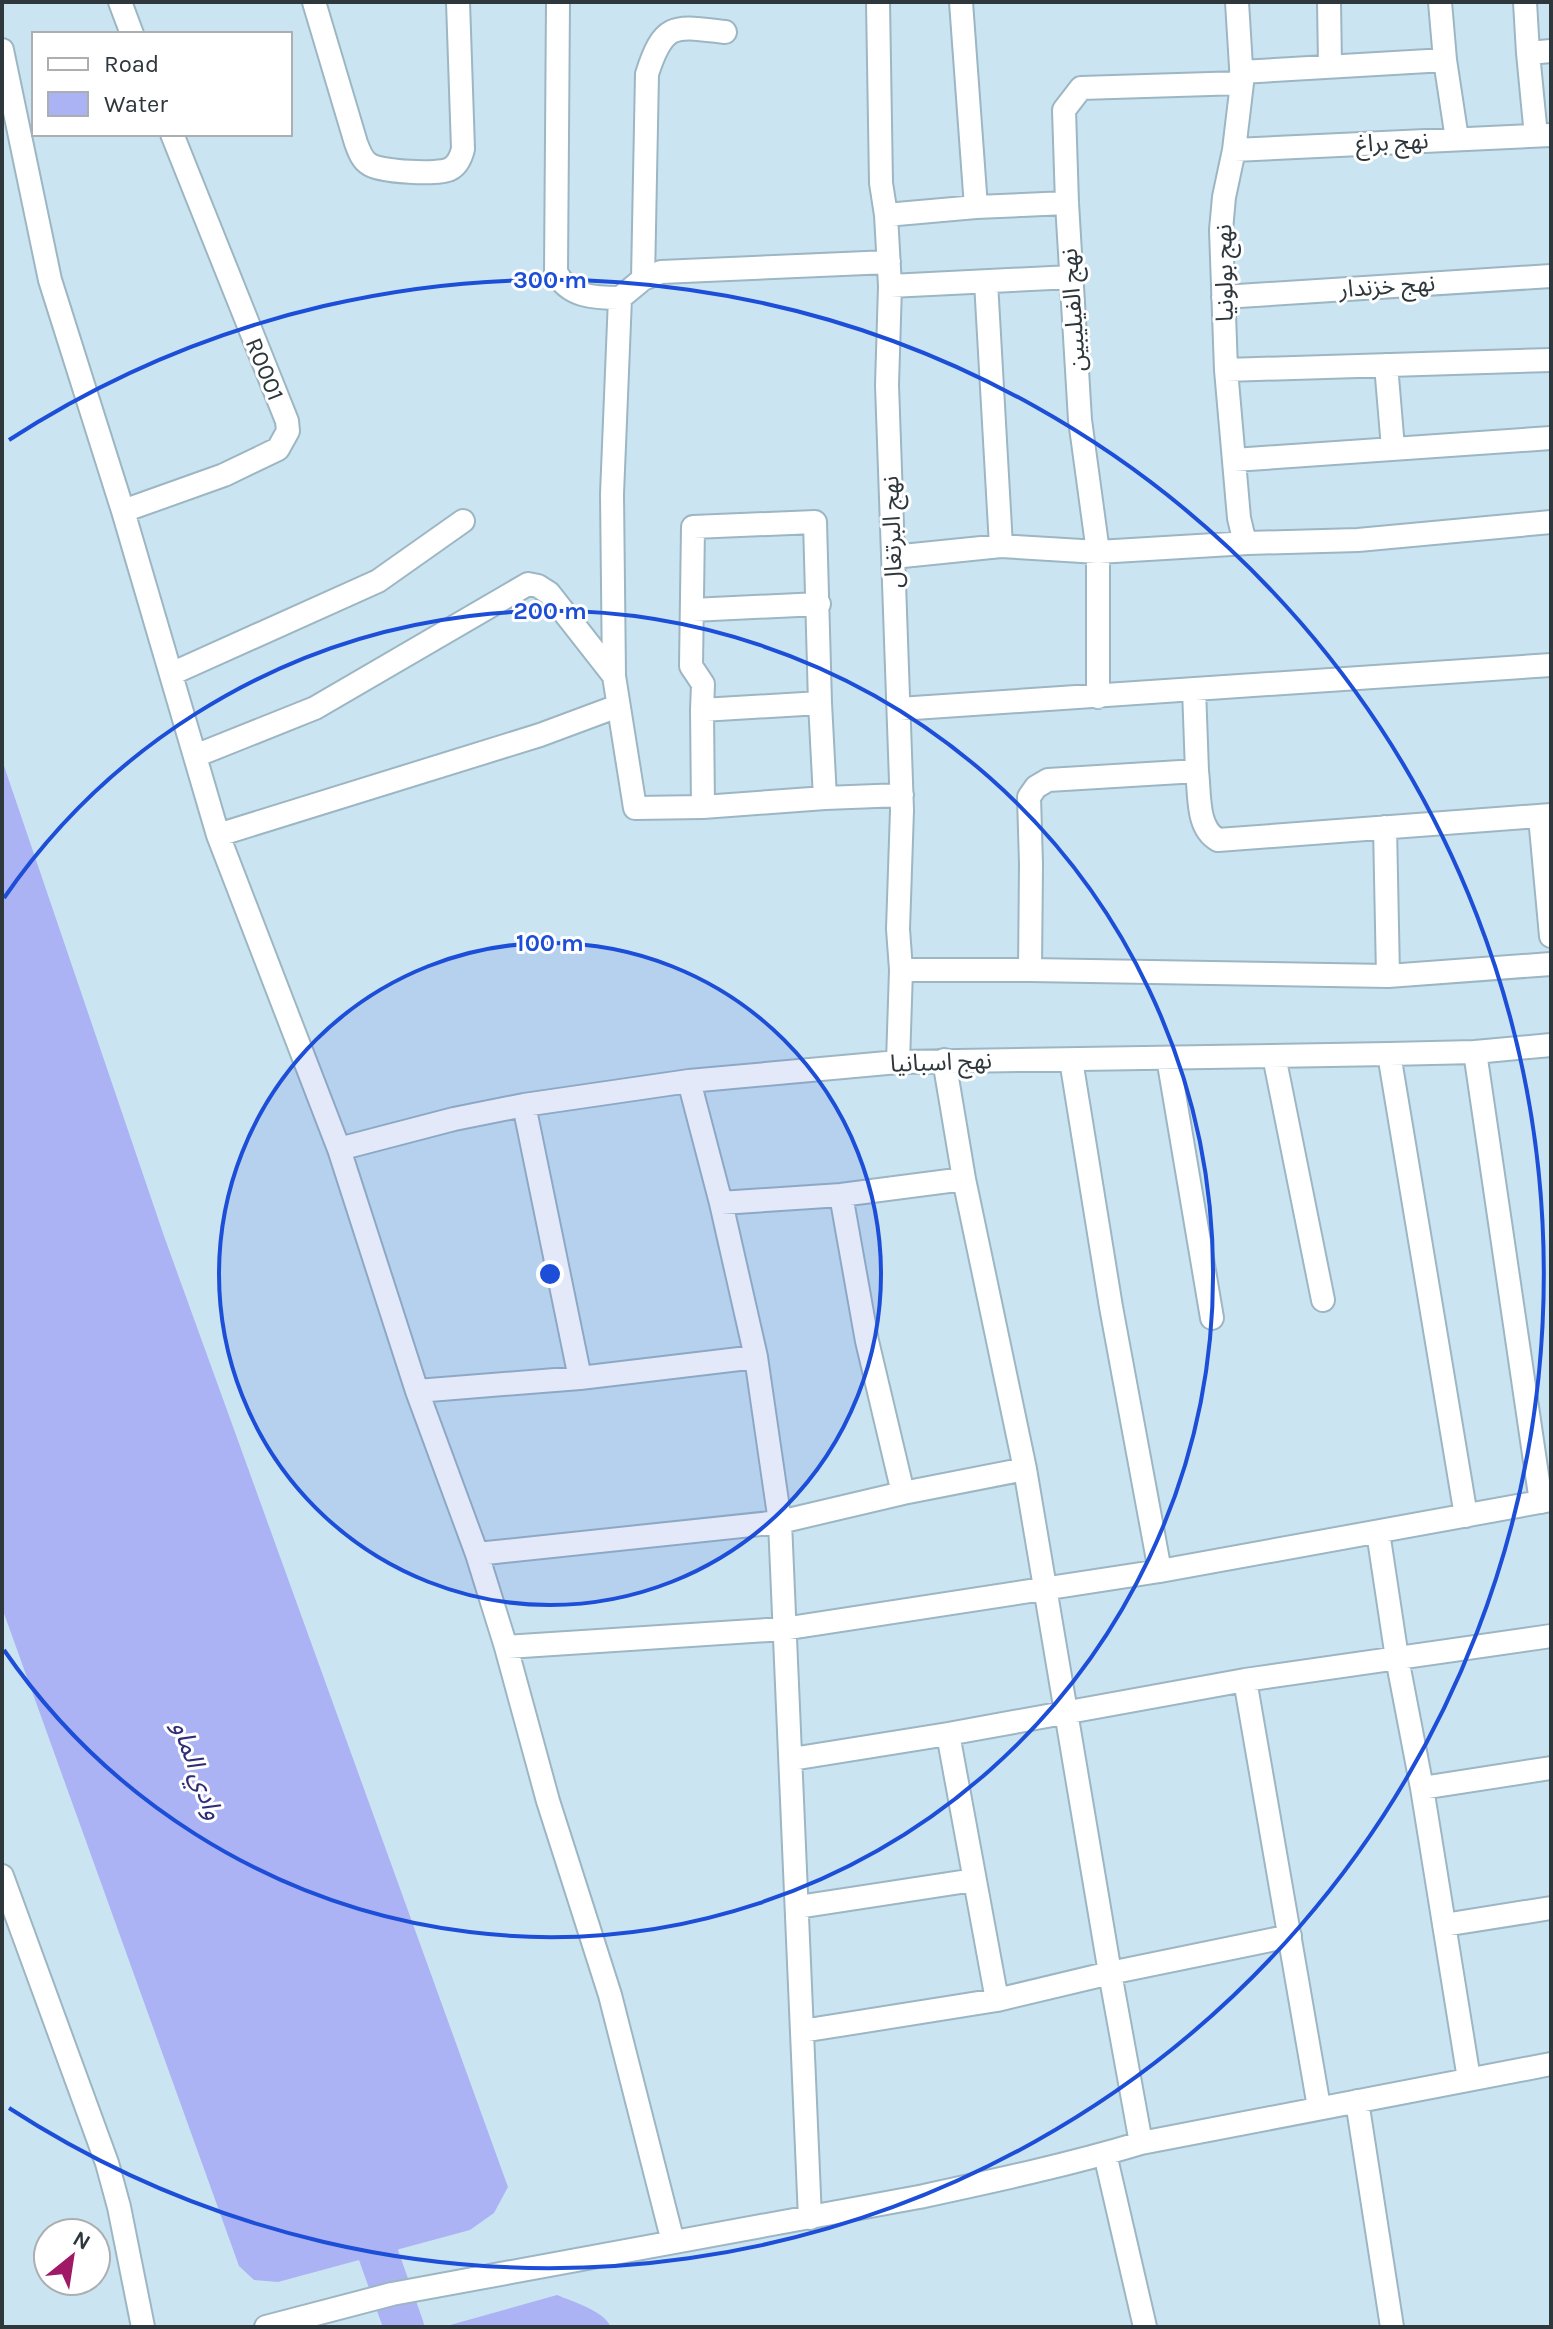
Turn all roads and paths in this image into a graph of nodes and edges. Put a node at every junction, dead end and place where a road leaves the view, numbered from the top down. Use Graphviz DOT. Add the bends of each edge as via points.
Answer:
graph roads {
  1 [pos="120,2"];
  2 [pos="314,2"];
  3 [pos="458,2"];
  4 [pos="558,2"];
  5 [pos="878,2"];
  6 [pos="961,2"];
  7 [pos="1237,2"];
  8 [pos="1329,2"];
  9 [pos="1440,2"];
  10 [pos="1525,2"];
  11 [pos="131,32"];
  12 [pos="725,32"];
  13 [pos="2,50"];
  14 [pos="1551,51"];
  15 [pos="1528,53"];
  16 [pos="1445,60"];
  17 [pos="1330,65"];
  18 [pos="1241,77"];
  19 [pos="1544,135"];
  20 [pos="173,136"];
  21 [pos="1457,139"];
  22 [pos="1234,150"];
  23 [pos="1067,203"];
  24 [pos="976,207"];
  25 [pos="886,215"];
  26 [pos="889,262"];
  27 [pos="1551,276"];
  28 [pos="1071,277"];
  29 [pos="643,279"];
  30 [pos="986,282"];
  31 [pos="890,286"];
  32 [pos="1223,297"];
  33 [pos="620,298"];
  34 [pos="1551,360"];
  35 [pos="1386,365"];
  36 [pos="1226,370"];
  37 [pos="1551,438"];
  38 [pos="1393,448"];
  39 [pos="1234,460"];
  40 [pos="123,511"];
  41 [pos="463,521"];
  42 [pos="1551,522"];
  43 [pos="1248,543"];
  44 [pos="1001,546"];
  45 [pos="1098,552"];
  46 [pos="893,557"];
  47 [pos="819,604"];
  48 [pos="692,610"];
  49 [pos="1551,665"];
  50 [pos="171,674"];
  51 [pos="614,676"];
  52 [pos="1194,689"];
  53 [pos="1098,697"];
  54 [pos="820,703"];
  55 [pos="618,706"];
  56 [pos="899,709"];
  57 [pos="702,710"];
  58 [pos="195,756"];
  59 [pos="1197,771"];
  60 [pos="902,795"];
  61 [pos="825,798"];
  62 [pos="703,807"];
  63 [pos="1546,816"];
  64 [pos="1385,827"];
  65 [pos="218,835"];
  66 [pos="1551,936"];
  67 [pos="1551,964"];
  68 [pos="901,970"];
  69 [pos="1030,970"];
  70 [pos="1388,976"];
  71 [pos="1551,1045"];
  72 [pos="1475,1052"];
  73 [pos="1389,1054"];
  74 [pos="1274,1056"];
  75 [pos="1168,1058"];
  76 [pos="944,1060"];
  77 [pos="1071,1060"];
  78 [pos="898,1062"];
  79 [pos="689,1081"];
  80 [pos="524,1105"];
  81 [pos="339,1149"];
  82 [pos="964,1179"];
  83 [pos="841,1195"];
  84 [pos="721,1203"];
  85 [pos="1323,1300"];
  86 [pos="1212,1318"];
  87 [pos="756,1357"];
  88 [pos="580,1378"];
  89 [pos="417,1391"];
  90 [pos="1025,1469"];
  91 [pos="903,1493"];
  92 [pos="1546,1501"];
  93 [pos="1466,1516"];
  94 [pos="780,1522"];
  95 [pos="1378,1532"];
  96 [pos="477,1554"];
  97 [pos="1160,1571"];
  98 [pos="1046,1587"];
  99 [pos="783,1629"];
  100 [pos="1551,1636"];
  101 [pos="506,1647"];
  102 [pos="1397,1658"];
  103 [pos="1245,1680"];
  104 [pos="1065,1714"];
  105 [pos="948,1734"];
  106 [pos="792,1759"];
  107 [pos="1551,1768"];
  108 [pos="1422,1788"];
  109 [pos="2,1876"];
  110 [pos="974,1880"];
  111 [pos="798,1907"];
  112 [pos="1551,1908"];
  113 [pos="1444,1925"];
  114 [pos="1290,1936"];
  115 [pos="1110,1973"];
  116 [pos="997,2000"];
  117 [pos="802,2031"];
  118 [pos="1551,2064"];
  119 [pos="1469,2079"];
  120 [pos="1357,2101"];
  121 [pos="1319,2107"];
  122 [pos="1141,2143"];
  123 [pos="1105,2154"];
  124 [pos="810,2218"];
  125 [pos="673,2242"];
  126 [pos="143,2327"];
  127 [pos="266,2327"];
  128 [pos="1145,2327"];
  129 [pos="1392,2327"];
  1 -- 11 [label="street"];
  2 -- 3 [label="street" via="365,162 375,168 439,172 451,169 463,149"];
  4 -- 33 [label="street" via="556,272 569,289 592,298"];
  5 -- 25 [label="street, نهج البرتغال"];
  6 -- 24 [label="street"];
  7 -- 18 [label="street, نهج بولونيا"];
  8 -- 17 [label="street"];
  9 -- 16 [label="street"];
  10 -- 15 [label="street"];
  12 -- 29 [label="street" via="685,27 668,32 647,74"];
  13 -- 40 [label="street" via="50,280"];
  14 -- 15 [label="street"];
  15 -- 19 [label="street"];
  16 -- 17 [label="street"];
  16 -- 21 [label="street"];
  17 -- 18 [label="street"];
  18 -- 22 [label="street, نهج بولونيا"];
  18 -- 23 [label="street, نهج الفيليبين" via="1081,88 1064,110"];
  19 -- 21 [label="street, نهج براغ"];
  20 -- 40 [label="street, R0001" via="288,431 278,449 224,475"];
  21 -- 22 [label="street, نهج براغ"];
  22 -- 32 [label="street, نهج بولونيا" via="1223,208"];
  23 -- 24 [label="street"];
  23 -- 28 [label="street, نهج الفيليبين"];
  24 -- 25 [label="street"];
  25 -- 26 [label="street, نهج البرتغال"];
  26 -- 29 [label="street" via="661,272"];
  26 -- 31 [label="street, نهج البرتغال"];
  27 -- 32 [label="street, نهج خزندار"];
  28 -- 30 [label="street"];
  28 -- 45 [label="street, نهج الفيليبين" via="1080,420"];
  29 -- 33 [label="street"];
  30 -- 31 [label="street"];
  30 -- 44 [label="street"];
  31 -- 46 [label="street, نهج البرتغال" via="887,385"];
  32 -- 36 [label="street, نهج بولونيا"];
  33 -- 51 [label="street" via="612,494"];
  34 -- 35 [label="street"];
  35 -- 36 [label="street"];
  35 -- 38 [label="street"];
  36 -- 39 [label="street, نهج بولونيا"];
  37 -- 38 [label="street"];
  38 -- 39 [label="street"];
  39 -- 43 [label="street, نهج بولونيا" via="1240,528"];
  40 -- 50 [label="street"];
  41 -- 50 [label="street" via="378,581"];
  42 -- 43 [label="street" via="1358,540"];
  43 -- 45 [label="street"];
  44 -- 45 [label="street"];
  44 -- 46 [label="street"];
  45 -- 53 [label="street, نهج الفيليبين"];
  46 -- 56 [label="street, نهج البرتغال"];
  47 -- 48 [label="street"];
  47 -- 48 [label="street" via="815,522 693,527"];
  47 -- 54 [label="street"];
  48 -- 57 [label="street" via="691,666 703,684"];
  49 -- 52 [label="street"];
  50 -- 58 [label="street"];
  51 -- 55 [label="street"];
  51 -- 58 [label="street" via="549,593 528,584 315,708"];
  52 -- 53 [label="street"];
  52 -- 59 [label="street"];
  53 -- 56 [label="street"];
  54 -- 57 [label="street"];
  54 -- 61 [label="street"];
  55 -- 62 [label="street" via="635,808"];
  55 -- 65 [label="street"];
  56 -- 60 [label="street, نهج البرتغال"];
  57 -- 62 [label="street"];
  58 -- 65 [label="street"];
  59 -- 64 [label="street" via="1203,826 1218,840"];
  59 -- 69 [label="street" via="1048,780 1036,787 1029,797"];
  60 -- 61 [label="street"];
  60 -- 68 [label="street, نهج البرتغال"];
  61 -- 62 [label="street"];
  63 -- 64 [label="street"];
  63 -- 66 [label="street"];
  64 -- 70 [label="street"];
  65 -- 81 [label="street"];
  67 -- 70 [label="street"];
  68 -- 69 [label="street"];
  68 -- 78 [label="street, نهج البرتغال"];
  69 -- 70 [label="street"];
  71 -- 72 [label="street, نهج اسبانيا"];
  72 -- 73 [label="street, نهج اسبانيا"];
  72 -- 92 [label="street"];
  73 -- 74 [label="street, نهج اسبانيا"];
  73 -- 93 [label="street"];
  74 -- 75 [label="street, نهج اسبانيا"];
  74 -- 85 [label="street"];
  75 -- 77 [label="street, نهج اسبانيا"];
  75 -- 86 [label="street"];
  76 -- 77 [label="street, نهج اسبانيا"];
  76 -- 78 [label="street, نهج اسبانيا"];
  76 -- 82 [label="street"];
  77 -- 97 [label="street"];
  78 -- 79 [label="street, نهج اسبانيا"];
  79 -- 80 [label="street, نهج اسبانيا"];
  79 -- 84 [label="street"];
  80 -- 81 [label="street, نهج اسبانيا"];
  80 -- 88 [label="street"];
  81 -- 89 [label="street"];
  82 -- 83 [label="street"];
  82 -- 90 [label="street"];
  83 -- 84 [label="street"];
  83 -- 91 [label="street" via="867,1341"];
  84 -- 87 [label="street"];
  87 -- 88 [label="street"];
  87 -- 94 [label="street"];
  88 -- 89 [label="street"];
  89 -- 96 [label="street"];
  90 -- 91 [label="street"];
  90 -- 98 [label="street"];
  91 -- 94 [label="street"];
  92 -- 93 [label="street"];
  93 -- 95 [label="street"];
  94 -- 96 [label="street"];
  94 -- 99 [label="street"];
  95 -- 97 [label="street"];
  95 -- 102 [label="street"];
  96 -- 101 [label="street"];
  97 -- 98 [label="street"];
  98 -- 99 [label="street"];
  98 -- 104 [label="street"];
  99 -- 101 [label="street"];
  99 -- 106 [label="street"];
  100 -- 102 [label="street"];
  101 -- 125 [label="street" via="610,1995"];
  102 -- 103 [label="street"];
  102 -- 108 [label="street"];
  103 -- 104 [label="street"];
  103 -- 114 [label="street"];
  104 -- 105 [label="street"];
  104 -- 115 [label="street"];
  105 -- 106 [label="street"];
  105 -- 110 [label="street"];
  106 -- 111 [label="street"];
  107 -- 108 [label="street"];
  108 -- 113 [label="street"];
  109 -- 126 [label="street" via="107,2163"];
  110 -- 111 [label="street"];
  110 -- 116 [label="street"];
  111 -- 117 [label="street"];
  112 -- 113 [label="street"];
  113 -- 119 [label="street"];
  114 -- 115 [label="street"];
  114 -- 121 [label="street"];
  115 -- 116 [label="street"];
  115 -- 122 [label="street"];
  116 -- 117 [label="street"];
  117 -- 124 [label="street"];
  118 -- 119 [label="street"];
  119 -- 120 [label="street"];
  120 -- 121 [label="street"];
  120 -- 129 [label="street"];
  121 -- 122 [label="street"];
  122 -- 123 [label="street"];
  123 -- 124 [label="street"];
  123 -- 128 [label="street"];
  124 -- 125 [label="street"];
  125 -- 127 [label="street" via="392,2294"];
}
